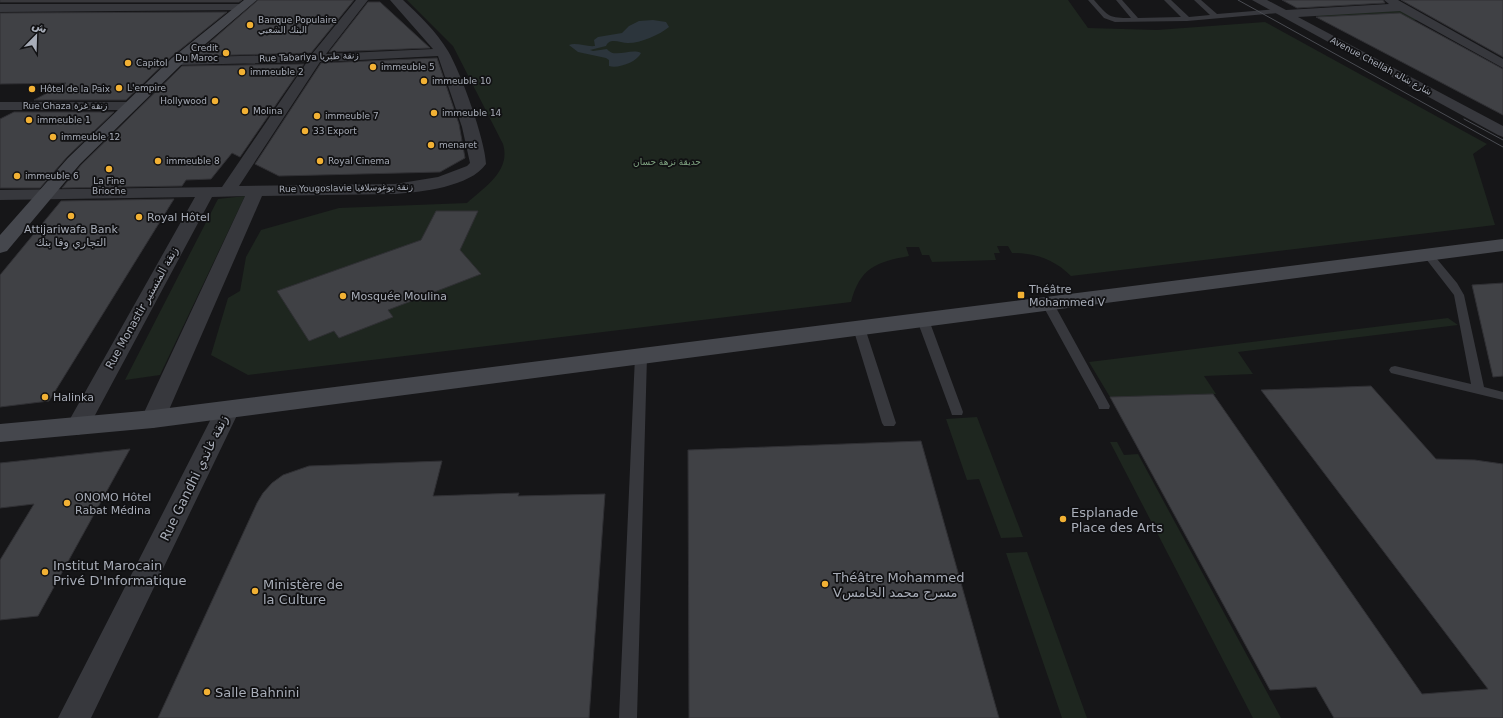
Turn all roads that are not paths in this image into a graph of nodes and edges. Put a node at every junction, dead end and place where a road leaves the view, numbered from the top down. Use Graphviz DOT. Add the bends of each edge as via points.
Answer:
graph roads {
  1 [pos="362,0"];
  2 [pos="396,0"];
  3 [pos="1091,0"];
  4 [pos="1119,0"];
  5 [pos="1167,0"];
  6 [pos="1197,0"];
  7 [pos="1258,0"];
  8 [pos="1390,0"];
  9 [pos="246,3"];
  10 [pos="1401,6"];
  11 [pos="0,8"];
  12 [pos="1281,12"];
  13 [pos="1216,16"];
  14 [pos="1187,19"];
  15 [pos="1137,20"];
  16 [pos="442,52"];
  17 [pos="316,58"];
  18 [pos="177,61"];
  19 [pos="1503,64"];
  20 [pos="0,106"];
  21 [pos="131,106"];
  22 [pos="1503,132"];
  23 [pos="228,190"];
  24 [pos="256,190"];
  25 [pos="207,191"];
  26 [pos="45,194"];
  27 [pos="0,195"];
  28 [pos="1503,246"];
  29 [pos="0,247"];
  30 [pos="1428,255"];
  31 [pos="1048,304"];
  32 [pos="923,320"];
  33 [pos="859,328"];
  34 [pos="641,356"];
  35 [pos="1395,370"];
  36 [pos="1478,390"];
  37 [pos="1503,396"];
  38 [pos="1104,406"];
  39 [pos="228,409"];
  40 [pos="958,412"];
  41 [pos="153,419"];
  42 [pos="889,423"];
  43 [pos="78,426"];
  44 [pos="0,433"];
  45 [pos="74,718"];
  46 [pos="628,718"];
  1 -- 17 [label="street"];
  2 -- 16 [label="street, Rue Yougoslavie زنقة يوغوسلافيا" via="432,37"];
  3 -- 15 [label="lane" via="1108,18"];
  4 -- 15 [label="lane"];
  5 -- 14 [label="lane"];
  6 -- 13 [label="lane"];
  7 -- 12 [label="street, Avenue Chellah شارع شالة"];
  8 -- 10 [label="street"];
  9 -- 11 [label="street"];
  9 -- 18 [label="street"];
  10 -- 12 [label="street"];
  10 -- 19 [label="street"];
  12 -- 13 [label="lane"];
  12 -- 22 [label="street, Avenue Chellah شارع شالة"];
  13 -- 14 [label="lane"];
  14 -- 15 [label="lane"];
  16 -- 17 [label="street, Rue Tabariya زنقة طبريا"];
  16 -- 24 [label="street, Rue Yougoslavie زنقة يوغوسلافيا" via="479,158 474,169 444,181 411,188"];
  17 -- 18 [label="street, Rue Tabariya زنقة طبريا"];
  17 -- 23 [label="street"];
  18 -- 21 [label="street"];
  20 -- 21 [label="street, Rue Ghaza زنقة غزة"];
  21 -- 26 [label="street" via="74,161"];
  23 -- 24 [label="street, Rue Yougoslavie زنقة يوغوسلافيا"];
  23 -- 25 [label="street, Rue Yougoslavie زنقة يوغوسلافيا"];
  24 -- 41 [label="street"];
  25 -- 26 [label="street, Rue Yougoslavie زنقة يوغوسلافيا"];
  25 -- 43 [label="street, Rue Monastir زنقة المنستير"];
  26 -- 27 [label="street, Rue Yougoslavie زنقة يوغوسلافيا"];
  26 -- 29 [label="street"];
  28 -- 30 [label="street"];
  30 -- 31 [label="street"];
  30 -- 36 [label="lane" via="1459,295"];
  31 -- 32 [label="street"];
  31 -- 38 [label="lane"];
  32 -- 33 [label="street"];
  32 -- 40 [label="lane"];
  33 -- 34 [label="street"];
  33 -- 42 [label="lane"];
  34 -- 39 [label="street"];
  34 -- 46 [label="lane"];
  35 -- 36 [label="lane"];
  36 -- 37 [label="lane"];
  39 -- 41 [label="street"];
  39 -- 45 [label="street, Rue Gandhi زنقة غاندي"];
  41 -- 43 [label="street"];
  43 -- 44 [label="street"];
}
